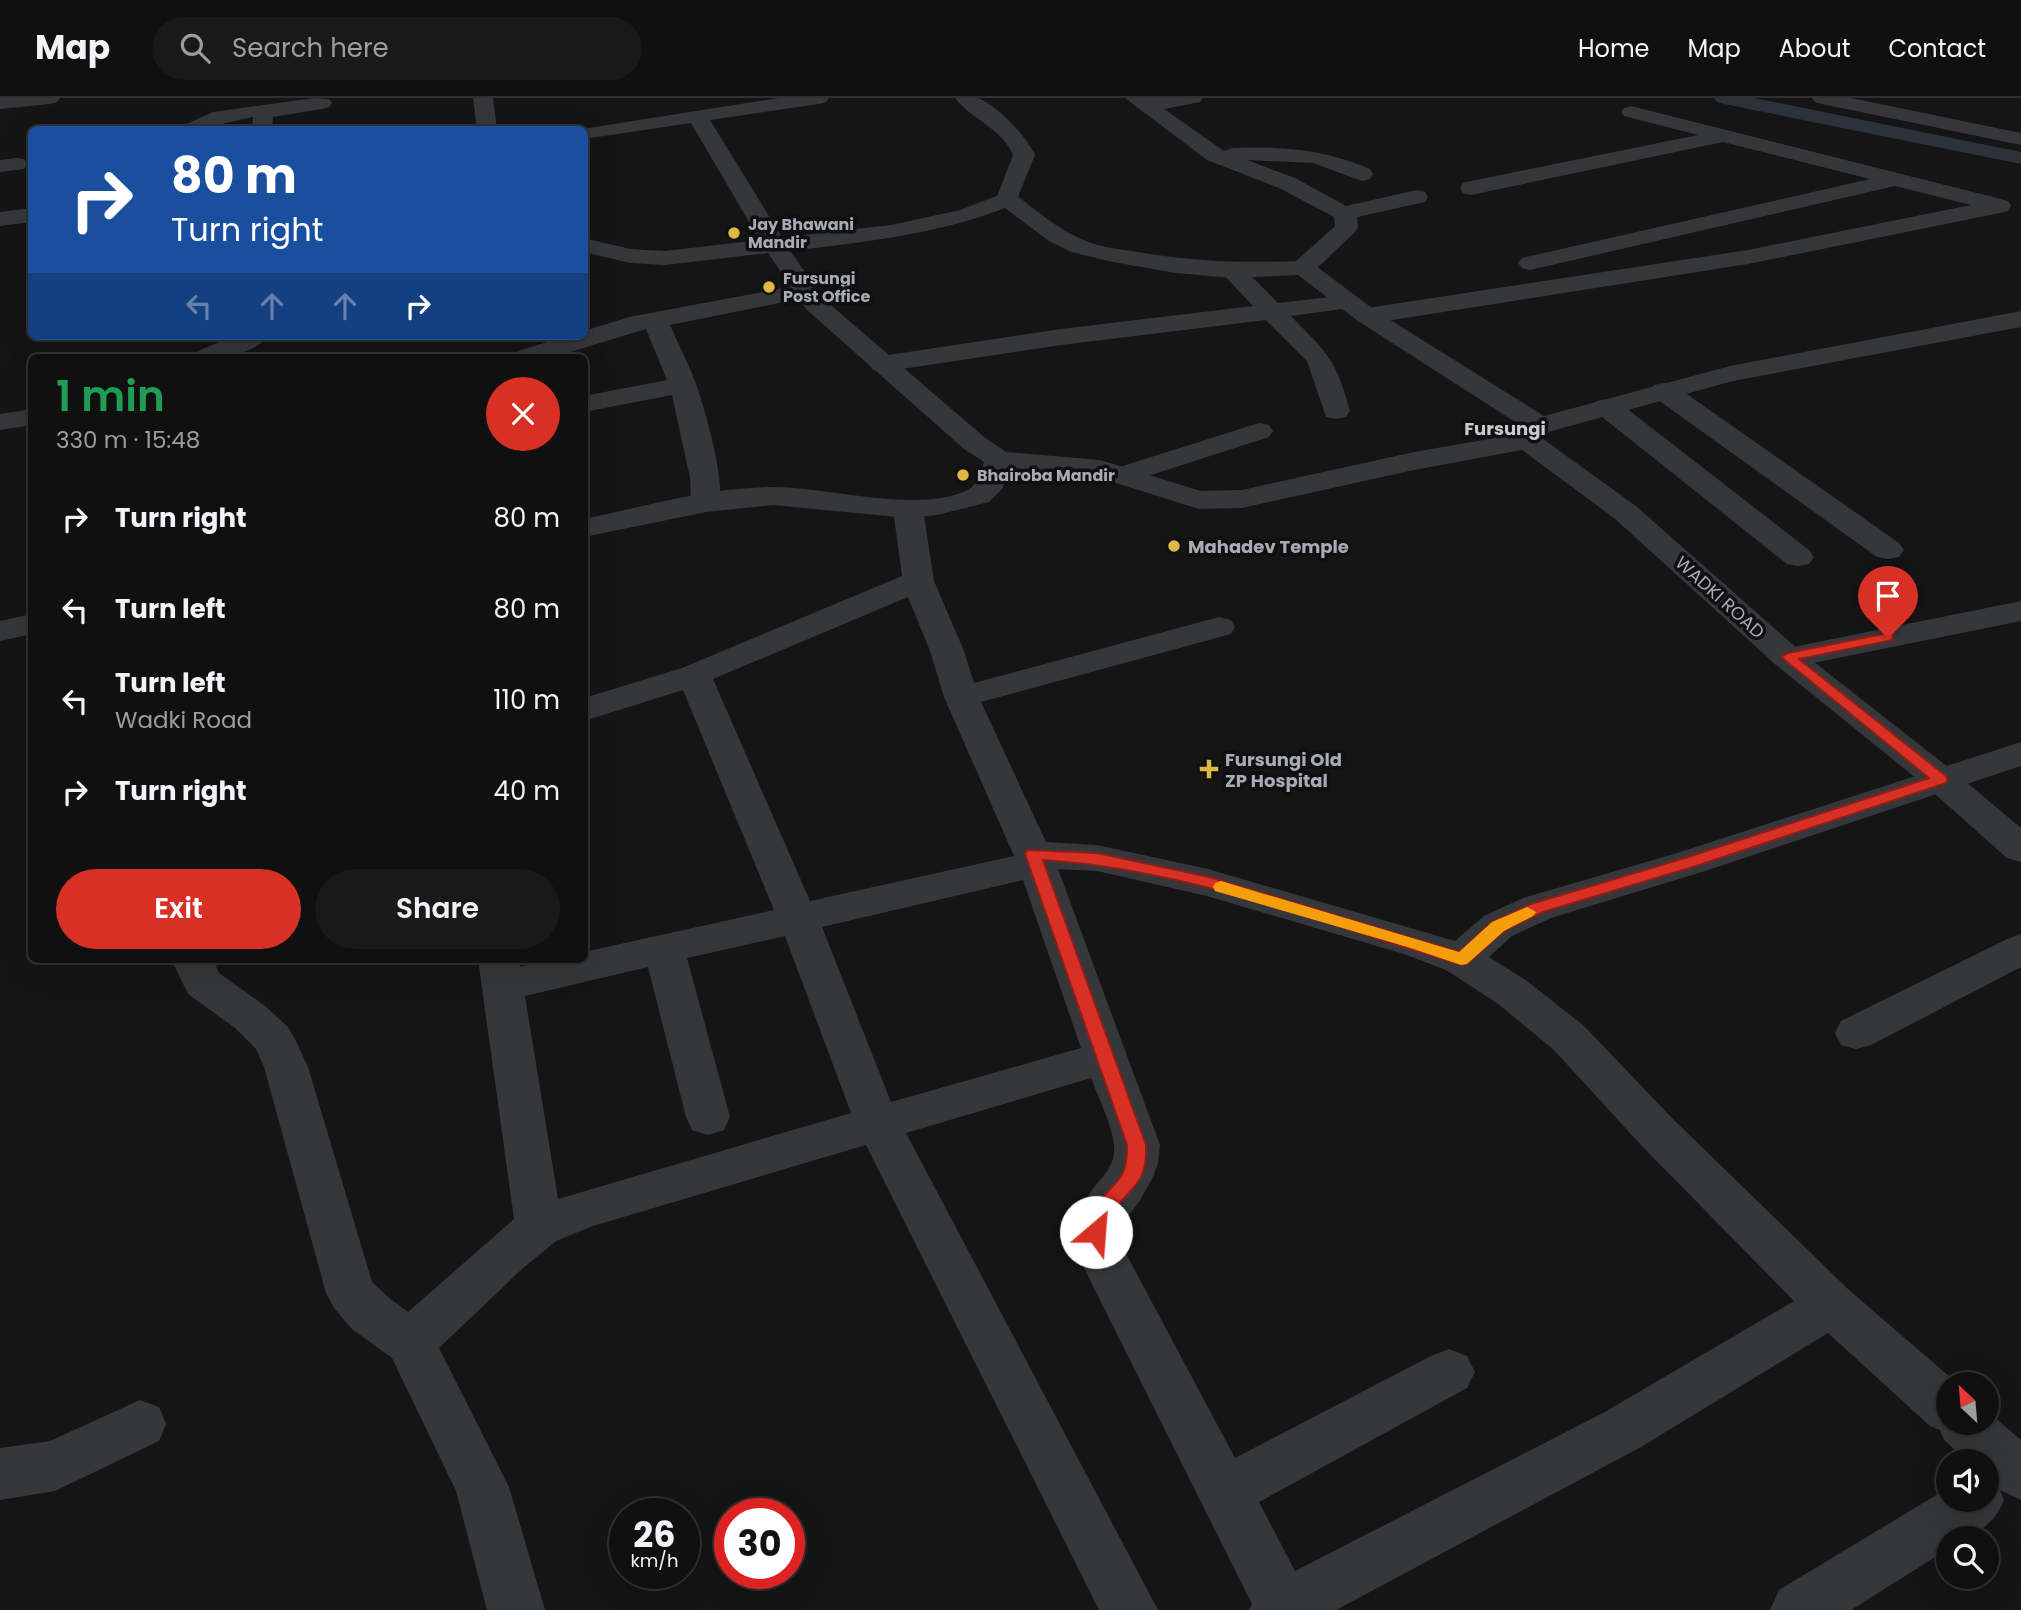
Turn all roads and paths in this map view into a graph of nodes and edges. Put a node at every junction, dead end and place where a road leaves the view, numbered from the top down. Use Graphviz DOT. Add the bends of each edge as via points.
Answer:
graph roads {
  1 [pos="50,98"];
  2 [pos="483,98"];
  3 [pos="819,98"];
  4 [pos="965,98"];
  5 [pos="1193,98"];
  6 [pos="1822,98"];
  7 [pos="1141,102"];
  8 [pos="0,103"];
  9 [pos="322,103"];
  10 [pos="1632,112"];
  11 [pos="698,117"];
  12 [pos="263,121"];
  13 [pos="197,126"];
  14 [pos="486,126"];
  15 [pos="588,132"];
  16 [pos="1725,136"];
  17 [pos="2021,139"];
  18 [pos="1774,149"];
  19 [pos="1215,155"];
  20 [pos="1723,159"];
  21 [pos="1671,169"];
  22 [pos="1362,174"];
  23 [pos="1895,181"];
  24 [pos="1581,185"];
  25 [pos="1471,188"];
  26 [pos="1417,197"];
  27 [pos="1007,199"];
  28 [pos="2011,209"];
  29 [pos="1343,214"];
  30 [pos="28,216"];
  31 [pos="0,219"];
  32 [pos="774,244"];
  33 [pos="588,246"];
  34 [pos="1530,263"];
  35 [pos="1303,268"];
  36 [pos="1232,271"];
  37 [pos="805,291"];
  38 [pos="1357,309"];
  39 [pos="1273,311"];
  40 [pos="2021,319"];
  41 [pos="655,320"];
  42 [pos="588,335"];
  43 [pos="575,340"];
  44 [pos="246,344"];
  45 [pos="216,354"];
  46 [pos="535,354"];
  47 [pos="882,363"];
  48 [pos="683,385"];
  49 [pos="1664,391"];
  50 [pos="588,403"];
  51 [pos="1607,407"];
  52 [pos="1336,411"];
  53 [pos="28,418"];
  54 [pos="0,422"];
  55 [pos="1259,431"];
  56 [pos="1533,433"];
  57 [pos="999,460"];
  58 [pos="1123,475"];
  59 [pos="706,503"];
  60 [pos="908,509"];
  61 [pos="588,527"];
  62 [pos="1888,550"];
  63 [pos="1798,557"];
  64 [pos="918,581"];
  65 [pos="2021,611"];
  66 [pos="28,625"];
  67 [pos="1219,626"];
  68 [pos="0,631"];
  69 [pos="1788,657"];
  70 [pos="694,676"];
  71 [pos="961,697"];
  72 [pos="588,709"];
  73 [pos="2021,754"];
  74 [pos="1940,779"];
  75 [pos="2021,849"];
  76 [pos="1035,859"];
  77 [pos="797,917"];
  78 [pos="664,949"];
  79 [pos="2021,949"];
  80 [pos="1461,959"];
  81 [pos="588,960"];
  82 [pos="194,963"];
  83 [pos="564,963"];
  84 [pos="500,972"];
  85 [pos="1856,1033"];
  86 [pos="1104,1058"];
  87 [pos="708,1116"];
  88 [pos="877,1122"];
  89 [pos="539,1227"];
  90 [pos="1831,1306"];
  91 [pos="410,1342"];
  92 [pos="1449,1372"];
  93 [pos="1936,1398"];
  94 [pos="140,1424"];
  95 [pos="1970,1435"];
  96 [pos="0,1474"];
  97 [pos="2001,1485"];
  98 [pos="1224,1492"];
  99 [pos="1281,1608"];
  100 [pos="516,1610"];
  101 [pos="1129,1610"];
  102 [pos="1798,1610"];
  1 -- 8 [label="street"];
  2 -- 14 [label="street"];
  3 -- 11 [label="street"];
  4 -- 27 [label="street" via="1023,151"];
  5 -- 7 [label="street"];
  6 -- 17 [label="street"];
  7 -- 19 [label="street"];
  9 -- 12 [label="street"];
  10 -- 16 [label="street"];
  11 -- 15 [label="street"];
  11 -- 32 [label="street"];
  12 -- 13 [label="street" via="271,108 213,118"];
  16 -- 18 [label="street"];
  16 -- 25 [label="street"];
  18 -- 20 [label="street"];
  18 -- 23 [label="street"];
  19 -- 22 [label="street" via="1313,155"];
  19 -- 29 [label="street" via="1287,183"];
  21 -- 24 [label="street"];
  23 -- 28 [label="street"];
  23 -- 34 [label="street"];
  26 -- 29 [label="street"];
  27 -- 32 [label="street" via="916,228"];
  27 -- 36 [label="street" via="1079,247 1176,266"];
  28 -- 38 [label="street" via="1748,257"];
  29 -- 35 [label="street" via="1346,228"];
  30 -- 31 [label="street"];
  32 -- 33 [label="street" via="656,258"];
  32 -- 37 [label="street"];
  35 -- 36 [label="street"];
  35 -- 38 [label="street, WADKI ROAD"];
  36 -- 39 [label="street"];
  37 -- 41 [label="street"];
  37 -- 47 [label="street"];
  38 -- 39 [label="street"];
  38 -- 56 [label="street, WADKI ROAD" via="1527,415"];
  39 -- 47 [label="street"];
  39 -- 52 [label="street" via="1318,358"];
  40 -- 49 [label="street" via="1730,374"];
  41 -- 42 [label="street"];
  41 -- 48 [label="street"];
  43 -- 46 [label="street"];
  44 -- 45 [label="street"];
  47 -- 57 [label="street"];
  48 -- 50 [label="street"];
  48 -- 59 [label="street" via="705,478"];
  49 -- 51 [label="street"];
  49 -- 62 [label="street"];
  51 -- 56 [label="street"];
  51 -- 63 [label="street"];
  53 -- 54 [label="street"];
  55 -- 58 [label="street"];
  56 -- 58 [label="street" via="1231,500 1179,496"];
  56 -- 69 [label="street, WADKI ROAD"];
  57 -- 58 [label="street" via="1072,464"];
  57 -- 60 [label="street" via="987,489 979,496"];
  59 -- 60 [label="street" via="774,496"];
  59 -- 61 [label="street"];
  60 -- 64 [label="street"];
  64 -- 70 [label="street"];
  64 -- 71 [label="street"];
  65 -- 69 [label="street"];
  66 -- 68 [label="street"];
  67 -- 71 [label="street"];
  69 -- 74 [label="street, WADKI ROAD"];
  70 -- 72 [label="street"];
  70 -- 77 [label="street"];
  71 -- 76 [label="street"];
  73 -- 74 [label="street"];
  74 -- 75 [label="street, WADKI ROAD"];
  74 -- 80 [label="street" via="1537,908 1498,926"];
  76 -- 77 [label="street"];
  76 -- 80 [label="street" via="1097,858 1209,883"];
  76 -- 86 [label="street"];
  77 -- 78 [label="street"];
  77 -- 88 [label="street"];
  78 -- 81 [label="street"];
  78 -- 87 [label="street"];
  79 -- 85 [label="street"];
  80 -- 90 [label="street" via="1569,1038 1656,1132"];
  82 -- 91 [label="street" via="203,983 273,1039 286,1068 351,1293"];
  83 -- 84 [label="street"];
  84 -- 89 [label="street"];
  86 -- 88 [label="street"];
  86 -- 98 [label="street" via="1129,1118 1137,1164 1129,1182 1101,1214 1096,1232 1099,1250"];
  88 -- 89 [label="street" via="584,1209"];
  88 -- 101 [label="street"];
  89 -- 91 [label="street"];
  90 -- 93 [label="street"];
  90 -- 99 [label="street" via="1622,1430"];
  91 -- 100 [label="street" via="482,1487"];
  92 -- 98 [label="street"];
  94 -- 96 [label="street" via="55,1466"];
  95 -- 97 [label="street"];
  97 -- 102 [label="street"];
  98 -- 99 [label="street"];
}
